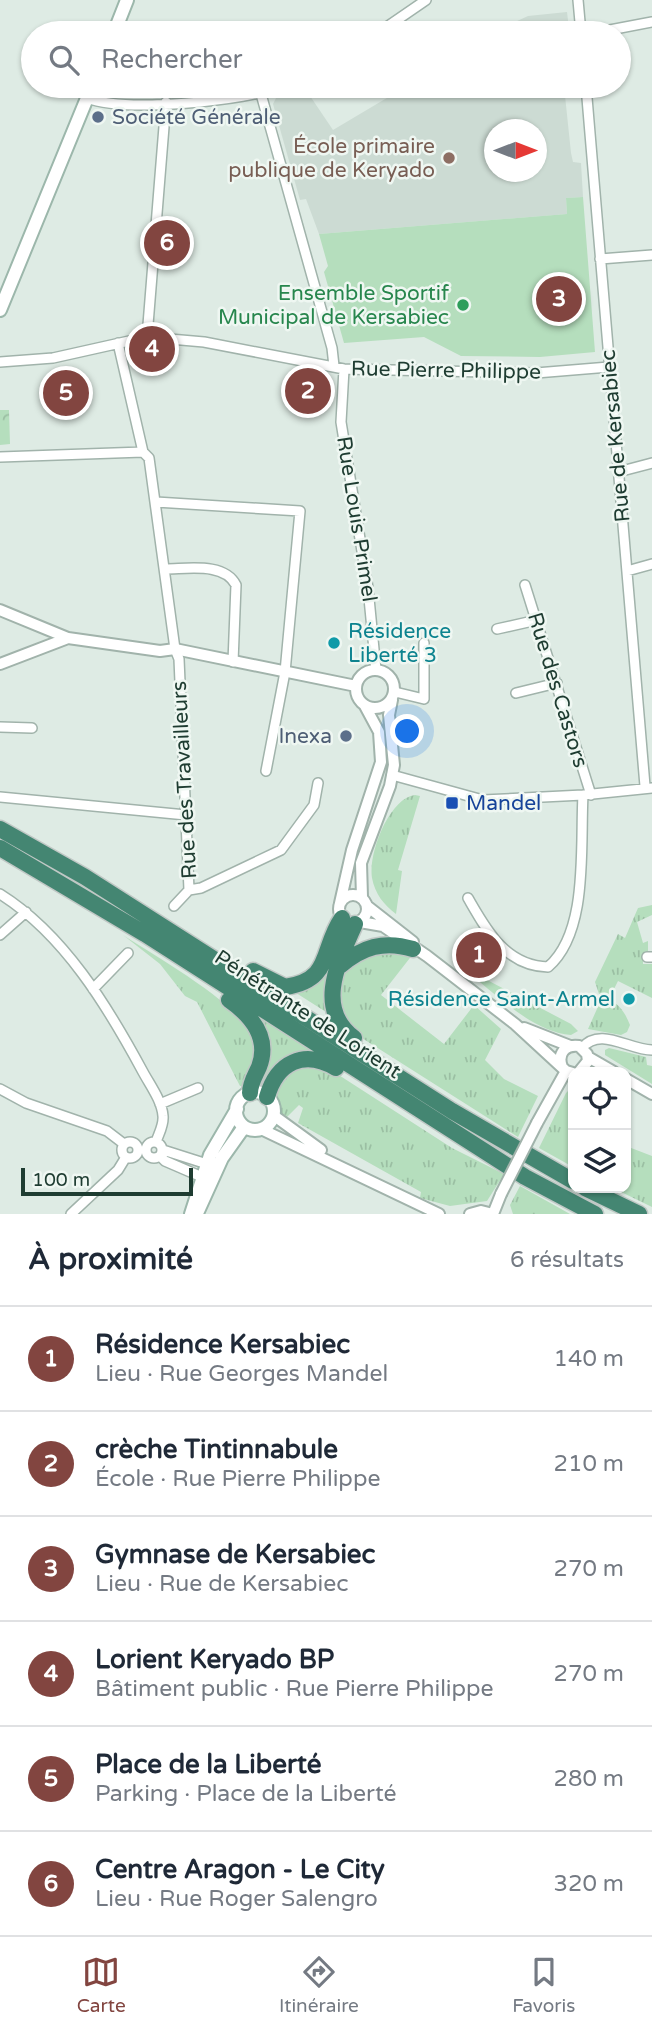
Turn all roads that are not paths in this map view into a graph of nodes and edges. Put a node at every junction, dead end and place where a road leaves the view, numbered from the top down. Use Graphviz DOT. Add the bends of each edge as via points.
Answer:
graph roads {
  1 [pos="127,0"];
  2 [pos="426,0"];
  3 [pos="578,0"];
  4 [pos="119,21"];
  5 [pos="395,21"];
  6 [pos="580,21"];
  7 [pos="652,22"];
  8 [pos="631,26"];
  9 [pos="88,98"];
  10 [pos="101,98"];
  11 [pos="239,98"];
  12 [pos="262,98"];
  13 [pos="587,98"];
  14 [pos="166,102"];
  15 [pos="652,255"];
  16 [pos="600,259"];
  17 [pos="0,310"];
  18 [pos="147,337"];
  19 [pos="118,343"];
  20 [pos="0,362"];
  21 [pos="334,366"];
  22 [pos="609,367"];
  23 [pos="344,369"];
  24 [pos="143,452"];
  25 [pos="0,457"];
  26 [pos="652,463"];
  27 [pos="618,472"];
  28 [pos="156,502"];
  29 [pos="652,564"];
  30 [pos="165,569"];
  31 [pos="627,571"];
  32 [pos="526,585"];
  33 [pos="0,610"];
  34 [pos="537,620"];
  35 [pos="497,628"];
  36 [pos="68,638"];
  37 [pos="424,643"];
  38 [pos="175,649"];
  39 [pos="233,662"];
  40 [pos="0,664"];
  41 [pos="376,670"];
  42 [pos="285,672"];
  43 [pos="557,683"];
  44 [pos="356,686"];
  45 [pos="516,693"];
  46 [pos="393,696"];
  47 [pos="365,706"];
  48 [pos="0,727"];
  49 [pos="32,729"];
  50 [pos="267,771"];
  51 [pos="392,775"];
  52 [pos="318,783"];
  53 [pos="649,787"];
  54 [pos="587,795"];
  55 [pos="0,797"];
  56 [pos="186,815"];
  57 [pos="0,829"];
  58 [pos="20,839"];
  59 [pos="0,848"];
  60 [pos="31,865"];
  61 [pos="189,890"];
  62 [pos="0,894"];
  63 [pos="468,898"];
  64 [pos="365,902"];
  65 [pos="174,906"];
  66 [pos="26,912"];
  67 [pos="349,917"];
  68 [pos="0,935"];
  69 [pos="128,953"];
  70 [pos="420,953"];
  71 [pos="340,966"];
  72 [pos="93,989"];
  73 [pos="515,1024"];
  74 [pos="580,1050"];
  75 [pos="652,1050"];
  76 [pos="585,1067"];
  77 [pos="606,1067"];
  78 [pos="567,1070"];
  79 [pos="631,1082"];
  80 [pos="198,1088"];
  81 [pos="0,1089"];
  82 [pos="631,1090"];
  83 [pos="250,1093"];
  84 [pos="652,1096"];
  85 [pos="267,1097"];
  86 [pos="160,1104"];
  87 [pos="237,1109"];
  88 [pos="274,1115"];
  89 [pos="244,1127"];
  90 [pos="261,1129"];
  91 [pos="124,1144"];
  92 [pos="136,1144"];
  93 [pos="157,1148"];
  94 [pos="131,1157"];
  95 [pos="204,1171"];
  96 [pos="355,1173"];
  97 [pos="525,1177"];
  98 [pos="568,1177"];
  99 [pos="568,1177"];
  100 [pos="597,1193"];
  101 [pos="71,1214"];
  102 [pos="193,1214"];
  103 [pos="439,1214"];
  104 [pos="470,1214"];
  105 [pos="493,1214"];
  106 [pos="595,1214"];
  107 [pos="639,1214"];
  1 -- 4 [label="main road"];
  2 -- 5 [label="street"];
  3 -- 6 [label="street"];
  7 -- 8 [label="street"];
  9 -- 17 [label="main road"];
  10 -- 14 [label="street" via="114,105"];
  11 -- 14 [label="street"];
  12 -- 21 [label="street"];
  13 -- 16 [label="street, Rue de Kersabiec"];
  14 -- 18 [label="street"];
  15 -- 16 [label="street"];
  16 -- 22 [label="street, Rue de Kersabiec"];
  18 -- 19 [label="street, Rue Pierre Philippe"];
  18 -- 21 [label="street, Rue Pierre Philippe" via="204,342"];
  19 -- 20 [label="street, Rue Pierre Philippe" via="53,358"];
  19 -- 24 [label="street, Rue des Travailleurs"];
  21 -- 23 [label="street, Rue Pierre Philippe"];
  22 -- 23 [label="street, Rue Pierre Philippe" via="536,373"];
  22 -- 27 [label="street, Rue de Kersabiec"];
  23 -- 41 [label="street, Rue Louis Primel" via="341,422 368,588"];
  24 -- 25 [label="street"];
  24 -- 28 [label="street, Rue des Travailleurs" via="149,458"];
  26 -- 27 [label="street"];
  27 -- 31 [label="street, Rue de Kersabiec"];
  28 -- 30 [label="street, Rue des Travailleurs"];
  28 -- 42 [label="street" via="300,511"];
  29 -- 31 [label="street"];
  30 -- 38 [label="street, Rue des Travailleurs"];
  30 -- 39 [label="street" via="222,570 231,576 236,585"];
  31 -- 53 [label="street, Rue de Kersabiec"];
  32 -- 34 [label="street, Rue des Castors"];
  33 -- 36 [label="street"];
  34 -- 35 [label="street"];
  34 -- 43 [label="street, Rue des Castors"];
  36 -- 38 [label="street" via="160,651"];
  36 -- 40 [label="street"];
  37 -- 46 [label="street" via="424,699"];
  38 -- 39 [label="street"];
  38 -- 56 [label="street, Rue des Travailleurs"];
  39 -- 42 [label="street"];
  41 -- 44 [label="street" via="365,672"];
  41 -- 46 [label="street" via="388,674"];
  42 -- 44 [label="street"];
  42 -- 50 [label="street"];
  43 -- 45 [label="street"];
  43 -- 54 [label="street, Rue des Castors"];
  44 -- 47 [label="street"];
  46 -- 47 [label="street" via="380,708"];
  46 -- 51 [label="street" via="389,715 395,754"];
  47 -- 67 [label="street" via="379,732 381,762 352,850"];
  48 -- 49 [label="street"];
  51 -- 54 [label="street" via="483,800"];
  51 -- 64 [label="street" via="361,863"];
  52 -- 61 [label="street" via="314,805 281,850"];
  53 -- 54 [label="street"];
  54 -- 63 [label="street" via="575,925 548,967 538,967 500,948"];
  55 -- 56 [label="street"];
  56 -- 61 [label="street, Rue des Travailleurs"];
  57 -- 58 [label="highway, Pénétrante de Lorient"];
  58 -- 67 [label="highway" via="89,873 285,987 301,985 319,973 332,932"];
  58 -- 98 [label="highway, Pénétrante de Lorient" via="453,1111"];
  59 -- 60 [label="highway, Pénétrante de Lorient"];
  60 -- 83 [label="highway" via="242,1009 263,1038"];
  60 -- 97 [label="highway, Pénétrante de Lorient"];
  61 -- 65 [label="street, Rue des Travailleurs"];
  62 -- 66 [label="street"];
  64 -- 67 [label="street" via="367,915"];
  64 -- 67 [label="street" via="347,896"];
  64 -- 70 [label="street" via="406,935"];
  66 -- 68 [label="street"];
  66 -- 72 [label="street"];
  67 -- 70 [label="street" via="383,926"];
  67 -- 71 [label="highway"];
  69 -- 72 [label="street"];
  70 -- 71 [label="highway" via="389,944 368,948"];
  70 -- 73 [label="street"];
  71 -- 99 [label="highway" via="333,982 331,1010 338,1024"];
  72 -- 86 [label="street"];
  73 -- 74 [label="street"];
  73 -- 78 [label="street"];
  74 -- 75 [label="street" via="587,1043 607,1038"];
  74 -- 76 [label="street"];
  74 -- 77 [label="street"];
  74 -- 78 [label="street" via="561,1054"];
  78 -- 105 [label="street, bridge"];
  79 -- 84 [label="street"];
  80 -- 86 [label="street"];
  81 -- 91 [label="street" via="26,1103 107,1131"];
  82 -- 84 [label="street"];
  83 -- 85 [label="main road"];
  83 -- 87 [label="main road" via="240,1099"];
  85 -- 88 [label="main road"];
  85 -- 97 [label="highway" via="274,1078 287,1063 306,1057 326,1062 433,1130"];
  86 -- 93 [label="street"];
  87 -- 89 [label="main road"];
  87 -- 95 [label="main road"];
  88 -- 90 [label="main road"];
  88 -- 96 [label="street"];
  89 -- 90 [label="main road"];
  89 -- 102 [label="main road"];
  90 -- 96 [label="street"];
  91 -- 92 [label="street"];
  91 -- 94 [label="street" via="121,1152"];
  92 -- 93 [label="street"];
  92 -- 94 [label="street"];
  93 -- 94 [label="street" via="149,1156"];
  93 -- 95 [label="street"];
  94 -- 101 [label="street"];
  95 -- 102 [label="main road"];
  96 -- 103 [label="street"];
  97 -- 106 [label="highway, Pénétrante de Lorient"];
  100 -- 107 [label="highway, Pénétrante de Lorient"];
  104 -- 105 [label="street"];
}
